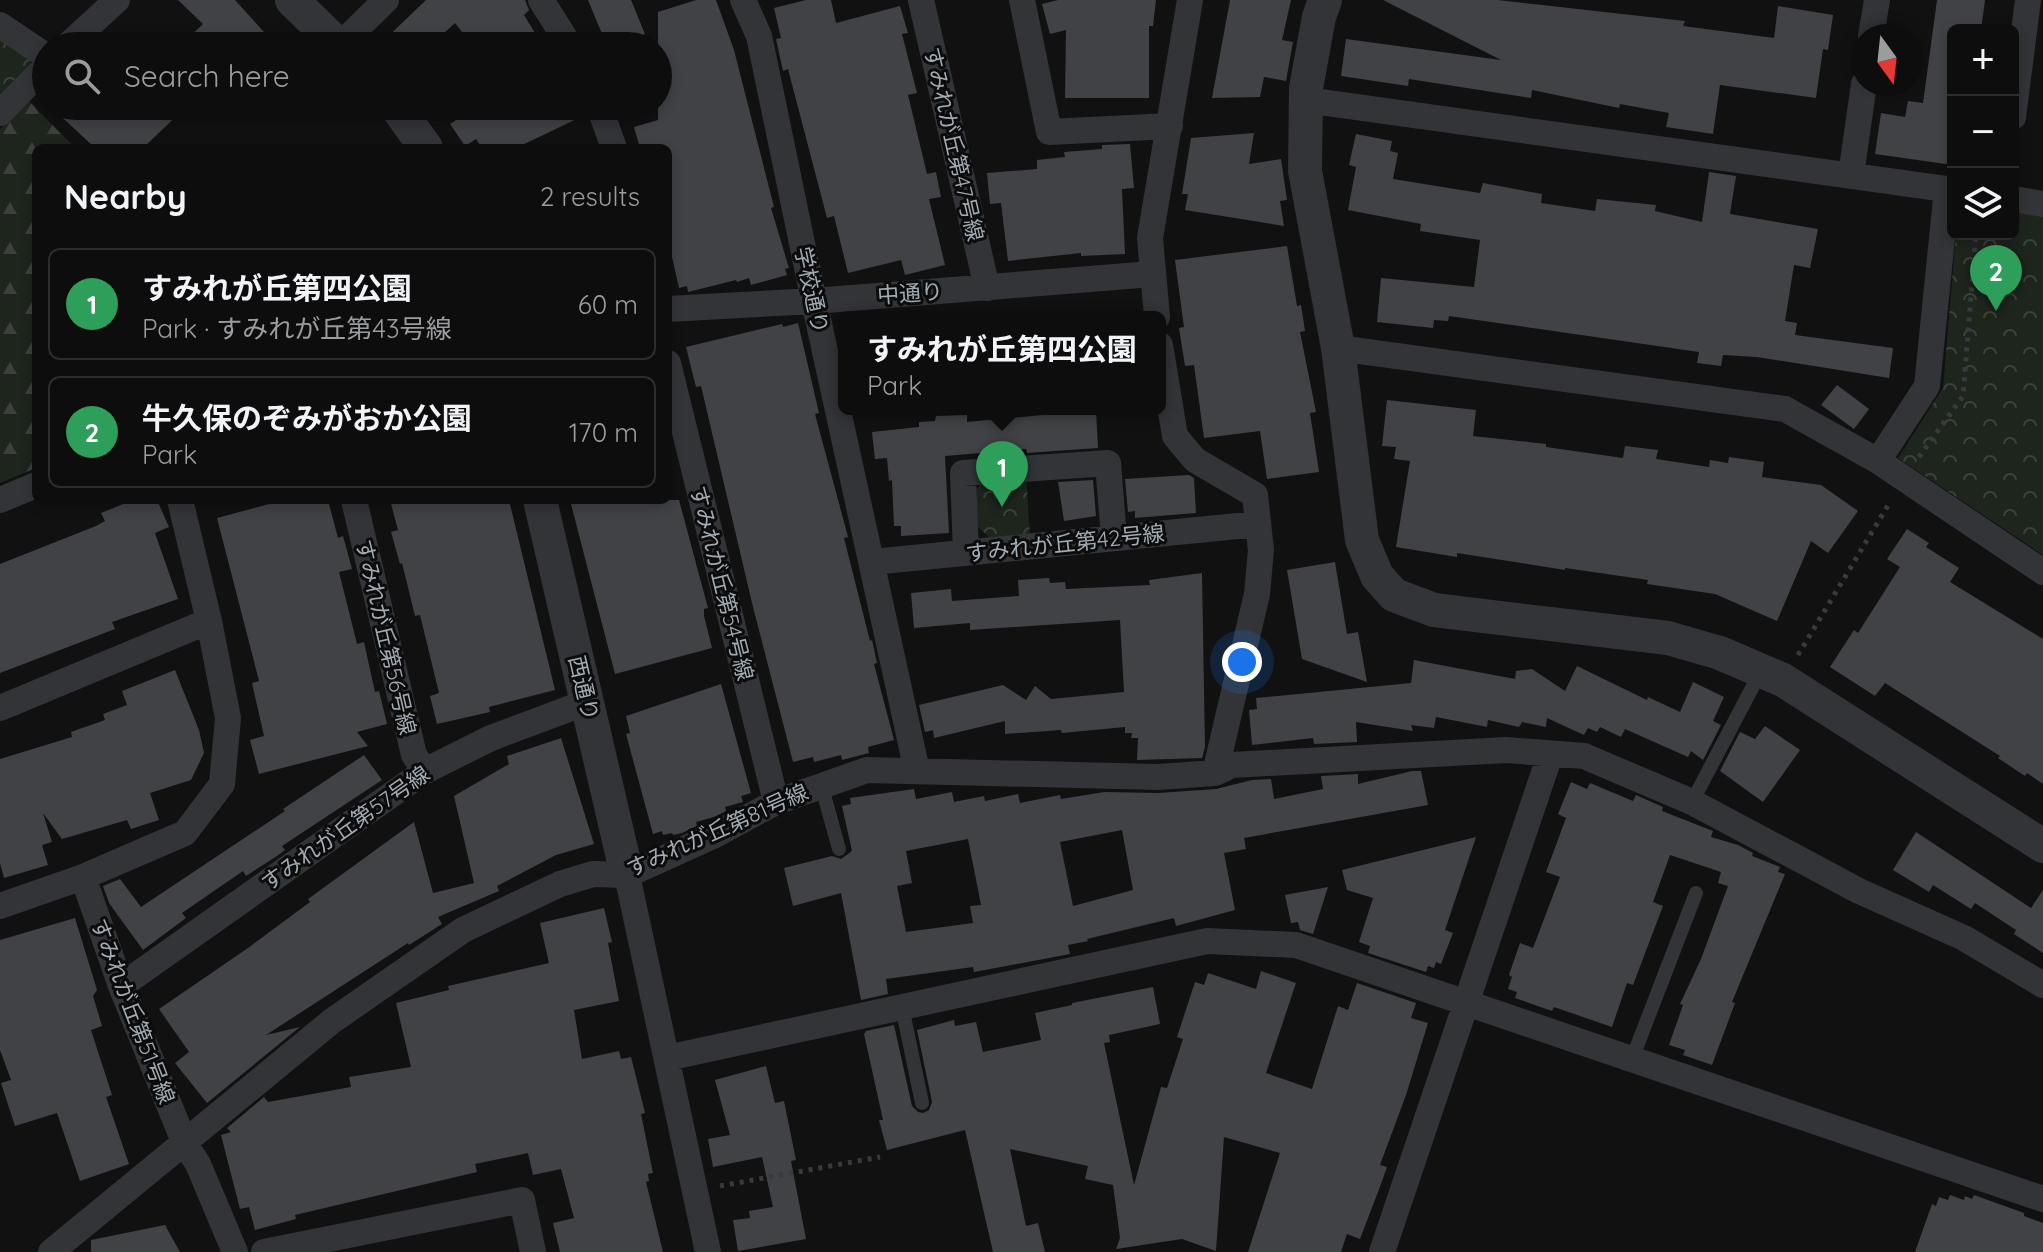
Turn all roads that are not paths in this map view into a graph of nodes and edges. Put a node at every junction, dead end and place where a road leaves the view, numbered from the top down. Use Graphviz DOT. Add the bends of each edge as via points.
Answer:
graph roads {
  1 [pos="117,0"];
  2 [pos="292,0"];
  3 [pos="386,0"];
  4 [pos="541,0"];
  5 [pos="743,0"];
  6 [pos="921,0"];
  7 [pos="1022,0"];
  8 [pos="1190,0"];
  9 [pos="1325,0"];
  10 [pos="1877,0"];
  11 [pos="2028,0"];
  12 [pos="1873,24"];
  13 [pos="0,25"];
  14 [pos="82,32"];
  15 [pos="325,32"];
  16 [pos="353,32"];
  17 [pos="561,32"];
  18 [pos="32,47"];
  19 [pos="32,80"];
  20 [pos="1862,96"];
  21 [pos="2016,96"];
  22 [pos="1306,100"];
  23 [pos="0,113"];
  24 [pos="406,120"];
  25 [pos="604,120"];
  26 [pos="1170,126"];
  27 [pos="423,144"];
  28 [pos="613,144"];
  29 [pos="1851,175"];
  30 [pos="1947,190"];
  31 [pos="2019,200"];
  32 [pos="2043,204"];
  33 [pos="1947,216"];
  34 [pos="1152,274"];
  35 [pos="987,288"];
  36 [pos="814,301"];
  37 [pos="672,309"];
  38 [pos="1156,311"];
  39 [pos="1338,348"];
  40 [pos="672,379"];
  41 [pos="1166,381"];
  42 [pos="838,409"];
  43 [pos="839,415"];
  44 [pos="1878,461"];
  45 [pos="32,487"];
  46 [pos="0,500"];
  47 [pos="181,504"];
  48 [pos="355,504"];
  49 [pos="541,504"];
  50 [pos="1258,524"];
  51 [pos="1114,538"];
  52 [pos="966,553"];
  53 [pos="872,562"];
  54 [pos="2043,572"];
  55 [pos="209,621"];
  56 [pos="1773,674"];
  57 [pos="587,702"];
  58 [pos="0,708"];
  59 [pos="1550,755"];
  60 [pos="425,771"];
  61 [pos="917,771"];
  62 [pos="1215,773"];
  63 [pos="821,784"];
  64 [pos="776,802"];
  65 [pos="1692,802"];
  66 [pos="2043,846"];
  67 [pos="839,849"];
  68 [pos="627,875"];
  69 [pos="83,877"];
  70 [pos="1696,893"];
  71 [pos="0,906"];
  72 [pos="2043,985"];
  73 [pos="121,986"];
  74 [pos="1467,1002"];
  75 [pos="902,1007"];
  76 [pos="667,1058"];
  77 [pos="1632,1059"];
  78 [pos="922,1103"];
  79 [pos="185,1144"];
  80 [pos="2043,1199"];
  81 [pos="51,1252"];
  82 [pos="235,1252"];
  83 [pos="264,1252"];
  84 [pos="533,1252"];
  85 [pos="708,1252"];
  86 [pos="1382,1252"];
  1 -- 14 [label="street"];
  2 -- 15 [label="street"];
  3 -- 16 [label="street"];
  4 -- 17 [label="street"];
  5 -- 36 [label="street, 学校通り" via="759,36"];
  6 -- 35 [label="street, すみれが丘第47号線"];
  7 -- 26 [label="street" via="1049,132"];
  8 -- 26 [label="street"];
  9 -- 22 [label="street"];
  10 -- 12 [label="street"];
  11 -- 21 [label="street"];
  13 -- 18 [label="street"];
  19 -- 23 [label="street"];
  20 -- 29 [label="street"];
  22 -- 29 [label="street"];
  22 -- 39 [label="street" via="1305,171"];
  24 -- 27 [label="street"];
  25 -- 28 [label="street"];
  26 -- 34 [label="street" via="1150,238"];
  29 -- 30 [label="street"];
  31 -- 32 [label="street"];
  33 -- 44 [label="street" via="1927,386"];
  34 -- 35 [label="street, 中通り"];
  34 -- 38 [label="street"];
  35 -- 36 [label="street, 中通り"];
  36 -- 37 [label="street, 中通り"];
  36 -- 42 [label="street, 学校通り"];
  39 -- 44 [label="street" via="1785,409"];
  39 -- 56 [label="street" via="1362,540 1377,576 1394,595 1434,610 1668,638"];
  40 -- 64 [label="street, すみれが丘第54号線"];
  41 -- 50 [label="street" via="1175,436 1195,460 1255,495"];
  43 -- 53 [label="street, 学校通り"];
  44 -- 54 [label="street"];
  45 -- 46 [label="street"];
  47 -- 55 [label="street"];
  48 -- 60 [label="street, すみれが丘第56号線" via="414,755"];
  49 -- 57 [label="street, 西通り"];
  50 -- 51 [label="street, すみれが丘第42号線"];
  50 -- 62 [label="street" via="1257,594"];
  51 -- 52 [label="street, すみれが丘第42号線"];
  51 -- 52 [label="street" via="1108,463 963,473"];
  52 -- 53 [label="street, すみれが丘第42号線"];
  53 -- 61 [label="street, 学校通り"];
  55 -- 58 [label="street"];
  55 -- 69 [label="street" via="228,718 222,784 185,833"];
  56 -- 65 [label="lane"];
  56 -- 66 [label="street"];
  57 -- 60 [label="street, すみれが丘第57号線" via="491,738"];
  57 -- 68 [label="street, 西通り"];
  59 -- 62 [label="street, すみれが丘第81号線" via="1506,750 1374,756 1232,765"];
  59 -- 65 [label="street, すみれが丘第81号線" via="1584,756"];
  59 -- 74 [label="street"];
  60 -- 73 [label="street, すみれが丘第57号線"];
  61 -- 62 [label="street, すみれが丘第81号線" via="1158,777"];
  61 -- 63 [label="street, すみれが丘第81号線" via="867,770"];
  63 -- 64 [label="street, すみれが丘第81号線"];
  63 -- 67 [label="lane"];
  64 -- 68 [label="street, すみれが丘第81号線"];
  65 -- 72 [label="street, すみれが丘第81号線" via="1859,891 1964,938"];
  68 -- 76 [label="street"];
  68 -- 79 [label="street, すみれが丘第81号線" via="593,874 571,880 463,930 332,1021"];
  69 -- 71 [label="street"];
  69 -- 73 [label="street, すみれが丘第51号線"];
  70 -- 77 [label="lane"];
  73 -- 79 [label="street, すみれが丘第51号線"];
  74 -- 75 [label="street" via="1296,945 1207,941"];
  74 -- 77 [label="street"];
  74 -- 86 [label="street"];
  75 -- 76 [label="street"];
  75 -- 78 [label="lane"];
  76 -- 85 [label="street"];
  77 -- 80 [label="street"];
  79 -- 81 [label="street, すみれが丘第81号線"];
  79 -- 82 [label="street, すみれが丘第51号線"];
  83 -- 84 [label="street" via="522,1200"];
}
